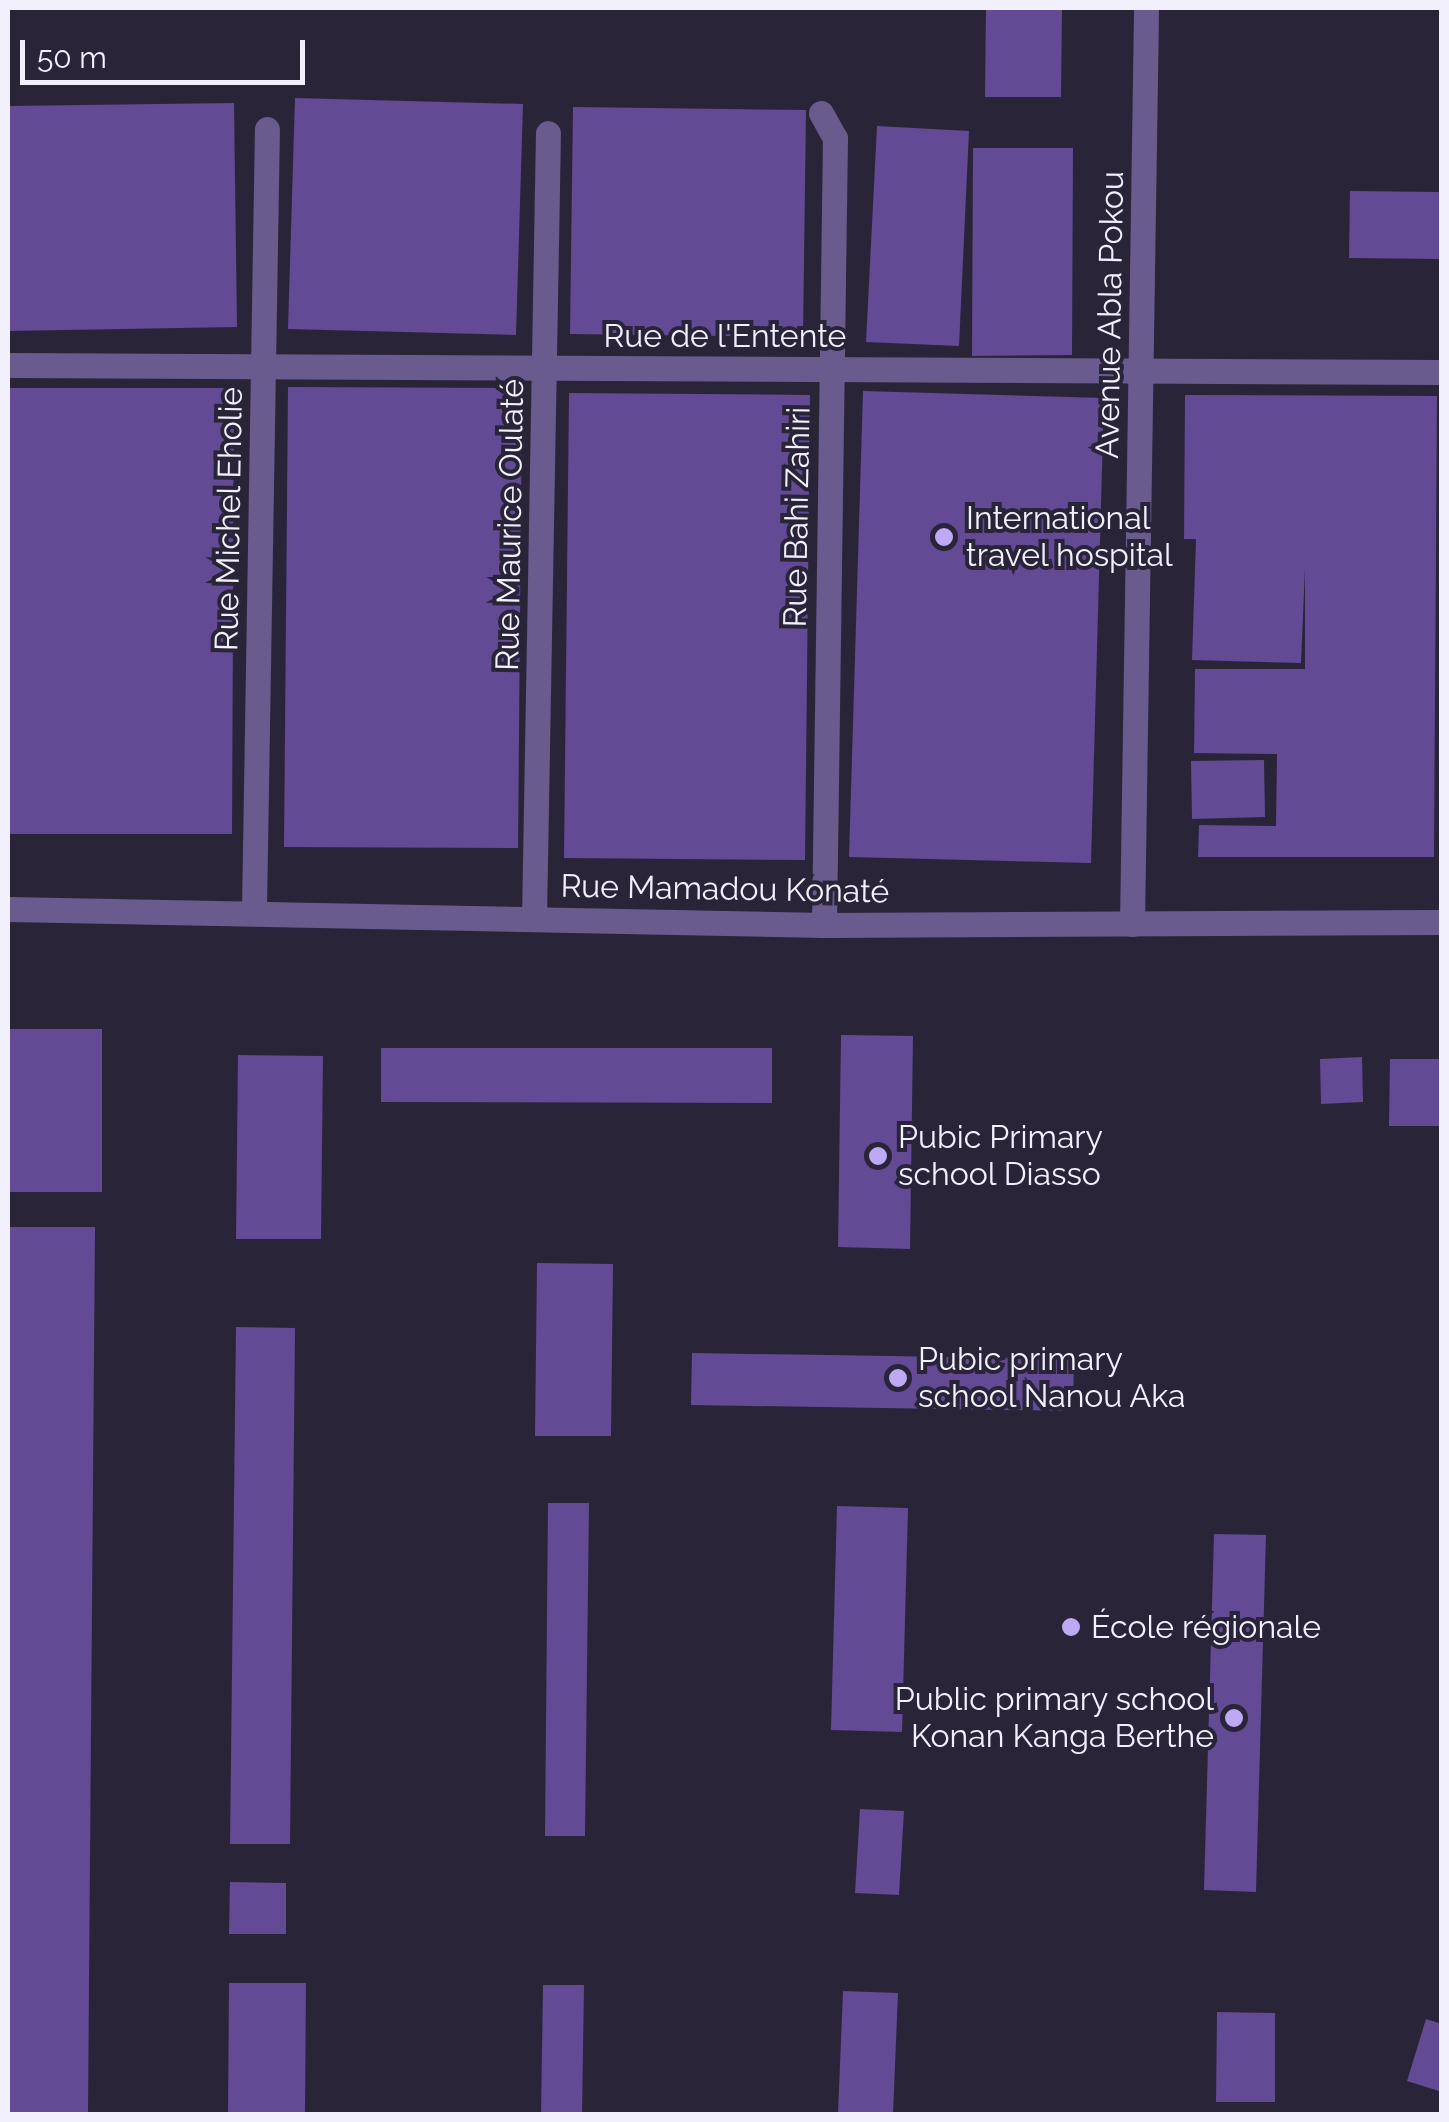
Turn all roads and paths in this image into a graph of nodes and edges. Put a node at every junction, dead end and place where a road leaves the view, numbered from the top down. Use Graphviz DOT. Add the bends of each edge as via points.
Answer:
graph roads {
  1 [pos="1146,8"];
  2 [pos="821,114"];
  3 [pos="267,129"];
  4 [pos="548,133"];
  5 [pos="8,365"];
  6 [pos="264,366"];
  7 [pos="545,368"];
  8 [pos="832,369"];
  9 [pos="1142,370"];
  10 [pos="1442,372"];
  11 [pos="8,909"];
  12 [pos="254,909"];
  13 [pos="534,918"];
  14 [pos="1442,922"];
  15 [pos="1132,924"];
  16 [pos="824,925"];
  1 -- 9 [label="street, Avenue Abla Pokou"];
  2 -- 8 [label="street, Rue Bahi Zahiri" via="835,138"];
  3 -- 6 [label="street, Rue Michel Eholie"];
  4 -- 7 [label="street, Rue Maurice Oulaté"];
  5 -- 6 [label="street, Rue de l'Entente"];
  6 -- 7 [label="street, Rue de l'Entente"];
  6 -- 12 [label="street, Rue Michel Eholie"];
  7 -- 8 [label="street, Rue de l'Entente"];
  7 -- 13 [label="street, Rue Maurice Oulaté"];
  8 -- 9 [label="street, Rue de l'Entente"];
  8 -- 16 [label="street, Rue Bahi Zahiri"];
  9 -- 10 [label="street, Rue de l'Entente"];
  9 -- 15 [label="street, Avenue Abla Pokou"];
  11 -- 12 [label="street, Rue Mamadou Konaté"];
  12 -- 13 [label="street, Rue Mamadou Konaté"];
  13 -- 16 [label="street, Rue Mamadou Konaté"];
  14 -- 15 [label="street, Rue Mamadou Konaté"];
  15 -- 16 [label="street, Rue Mamadou Konaté"];
}
